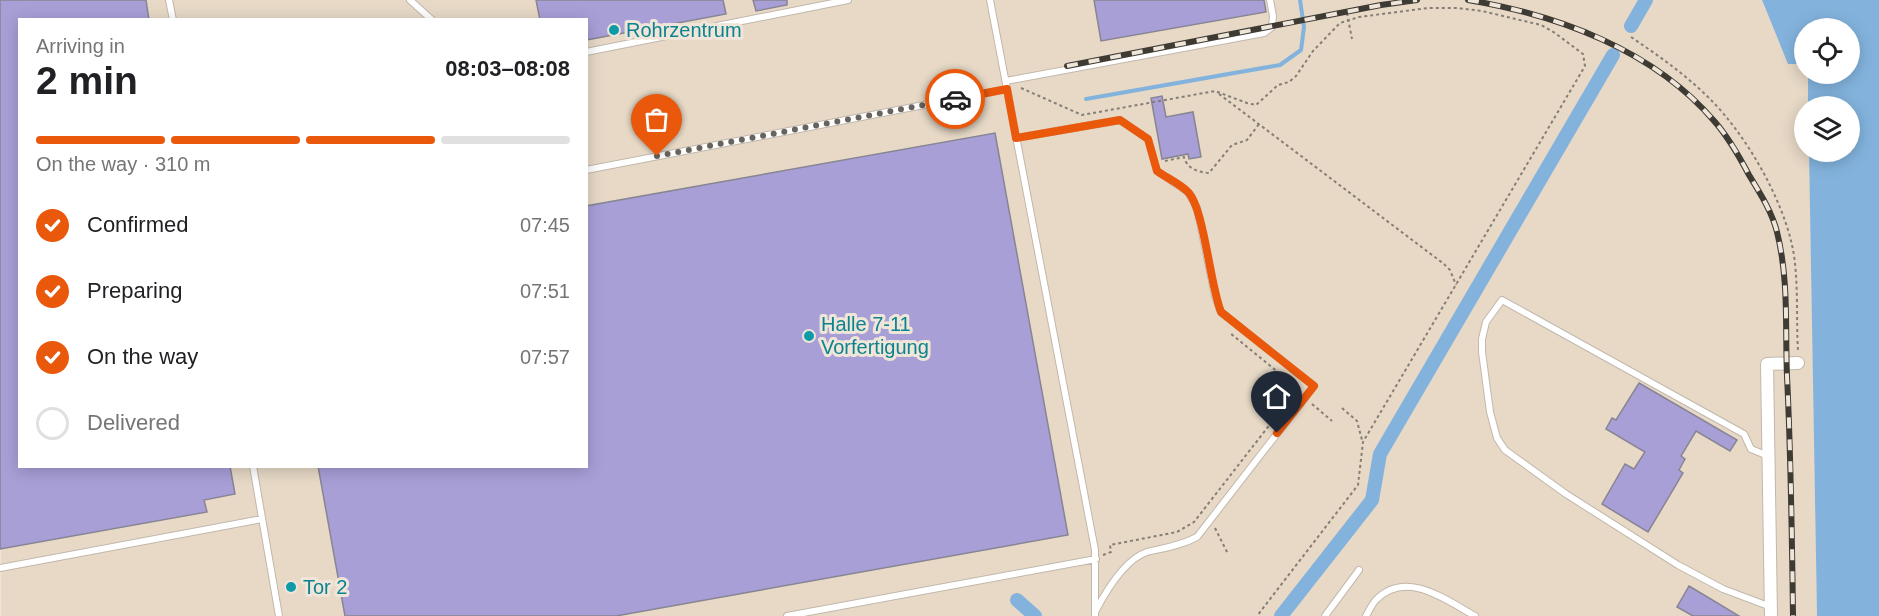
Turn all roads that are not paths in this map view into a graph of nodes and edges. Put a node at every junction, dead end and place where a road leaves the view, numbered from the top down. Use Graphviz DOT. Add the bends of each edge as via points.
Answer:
graph roads {
  1 [pos="169,0"];
  2 [pos="410,0"];
  3 [pos="848,0"];
  4 [pos="990,0"];
  5 [pos="1270,0"];
  6 [pos="173,18"];
  7 [pos="430,18"];
  8 [pos="588,52"];
  9 [pos="1006,81"];
  10 [pos="1007,89"];
  11 [pos="1016,138"];
  12 [pos="588,170"];
  13 [pos="1798,363"];
  14 [pos="1768,457"];
  15 [pos="253,468"];
  16 [pos="262,519"];
  17 [pos="1096,559"];
  18 [pos="0,568"];
  19 [pos="1359,570"];
  20 [pos="1771,612"];
  21 [pos="1095,614"];
  22 [pos="279,616"];
  23 [pos="787,616"];
  24 [pos="1325,616"];
  25 [pos="1366,616"];
  26 [pos="1475,616"];
  1 -- 6 [label="lane"];
  2 -- 7 [label="lane"];
  3 -- 8 [label="lane"];
  4 -- 9 [label="lane"];
  5 -- 9 [label="lane" via="1272,27 1264,33"];
  9 -- 10 [label="lane"];
  10 -- 11 [label="lane"];
  10 -- 12 [label="lane"];
  11 -- 17 [label="lane"];
  11 -- 21 [label="lane" via="1120,120 1148,139 1157,171 1188,192 1197,208 1221,312 1314,386 1197,537 1144,553 1129,563 1103,595"];
  13 -- 14 [label="street" via="1767,364"];
  14 -- 20 [label="street"];
  14 -- 20 [label="lane" via="1752,449 1744,434 1502,300 1486,322 1482,352 1490,412 1497,438 1512,456 1678,565"];
  15 -- 16 [label="lane"];
  16 -- 18 [label="lane"];
  16 -- 22 [label="lane"];
  17 -- 21 [label="lane"];
  17 -- 23 [label="lane"];
  19 -- 24 [label="lane"];
  25 -- 26 [label="lane" via="1376,600 1396,587 1408,586 1434,593"];
}
